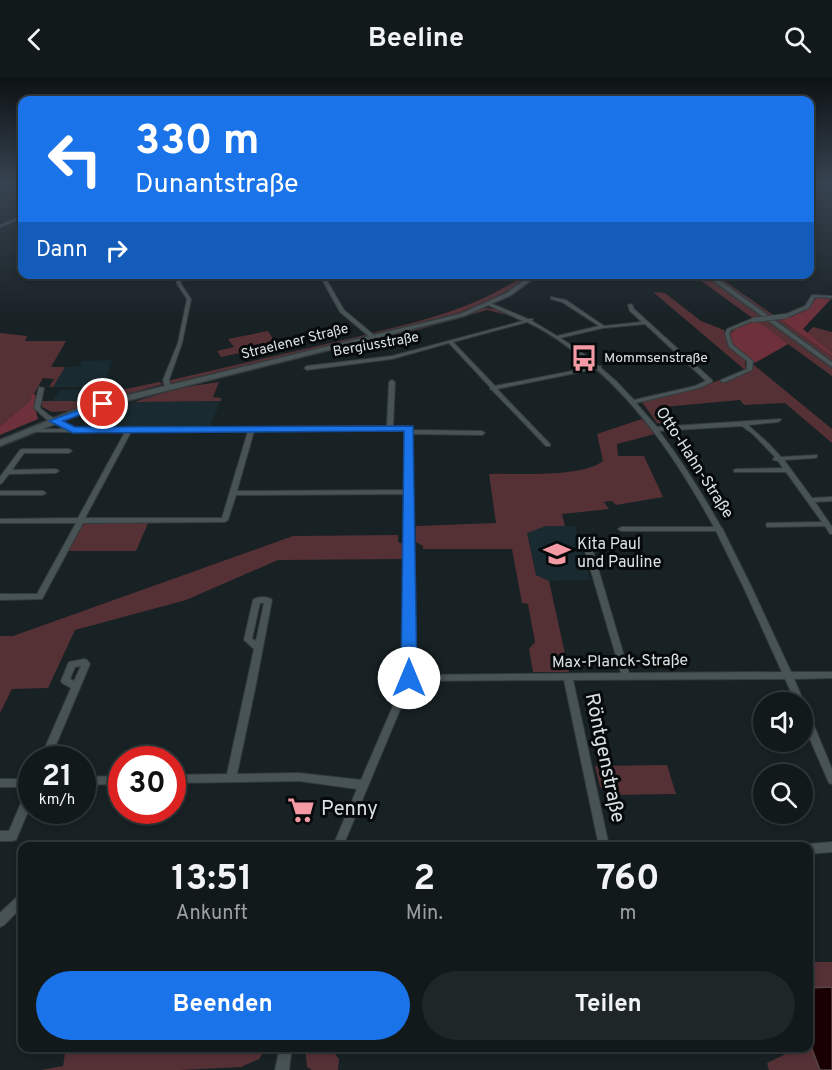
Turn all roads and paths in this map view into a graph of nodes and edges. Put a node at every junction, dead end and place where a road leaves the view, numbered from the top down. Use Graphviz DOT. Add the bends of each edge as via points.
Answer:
graph roads {
  1 [pos="178,279"];
  2 [pos="324,279"];
  3 [pos="528,279"];
  4 [pos="714,279"];
  5 [pos="832,297"];
  6 [pos="553,298"];
  7 [pos="490,304"];
  8 [pos="630,304"];
  9 [pos="531,320"];
  10 [pos="646,323"];
  11 [pos="603,327"];
  12 [pos="373,337"];
  13 [pos="558,337"];
  14 [pos="450,342"];
  15 [pos="832,365"];
  16 [pos="599,367"];
  17 [pos="307,368"];
  18 [pos="723,381"];
  19 [pos="392,382"];
  20 [pos="168,387"];
  21 [pos="41,388"];
  22 [pos="492,388"];
  23 [pos="634,402"];
  24 [pos="777,420"];
  25 [pos="54,421"];
  26 [pos="743,424"];
  27 [pos="390,428"];
  28 [pos="130,429"];
  29 [pos="252,429"];
  30 [pos="657,429"];
  31 [pos="73,430"];
  32 [pos="410,430"];
  33 [pos="27,431"];
  34 [pos="482,433"];
  35 [pos="0,443"];
  36 [pos="548,445"];
  37 [pos="69,451"];
  38 [pos="815,456"];
  39 [pos="776,459"];
  40 [pos="786,470"];
  41 [pos="56,471"];
  42 [pos="736,471"];
  43 [pos="7,472"];
  44 [pos="0,482"];
  45 [pos="409,492"];
  46 [pos="0,493"];
  47 [pos="43,493"];
  48 [pos="233,493"];
  49 [pos="832,499"];
  50 [pos="809,500"];
  51 [pos="0,521"];
  52 [pos="81,521"];
  53 [pos="827,524"];
  54 [pos="769,525"];
  55 [pos="621,529"];
  56 [pos="720,529"];
  57 [pos="832,532"];
  58 [pos="586,544"];
  59 [pos="0,597"];
  60 [pos="259,648"];
  61 [pos="788,675"];
  62 [pos="832,675"];
  63 [pos="626,677"];
  64 [pos="409,678"];
  65 [pos="568,678"];
  66 [pos="76,686"];
  67 [pos="796,692"];
  68 [pos="813,735"];
  69 [pos="51,746"];
  70 [pos="231,778"];
  71 [pos="186,779"];
  72 [pos="832,780"];
  73 [pos="0,783"];
  74 [pos="18,783"];
  75 [pos="364,784"];
  76 [pos="18,822"];
  77 [pos="0,836"];
  78 [pos="340,842"];
  79 [pos="603,842"];
  80 [pos="832,847"];
  81 [pos="813,849"];
  82 [pos="18,904"];
  83 [pos="0,921"];
  84 [pos="285,1052"];
  85 [pos="282,1070"];
  1 -- 20 [label="street" via="189,299 180,343 166,380"];
  2 -- 12 [label="street" via="342,311"];
  3 -- 7 [label="street, Straelener Straße"];
  4 -- 15 [label="street"];
  5 -- 18 [label="street, bridge" via="814,296 807,307 786,316 753,320 729,329 731,345 750,361 749,370"];
  6 -- 11 [label="street"];
  7 -- 9 [label="street, Otto-Hahn-Straße"];
  7 -- 12 [label="street, Straelener Straße"];
  8 -- 10 [label="street"];
  9 -- 13 [label="street, Otto-Hahn-Straße"];
  9 -- 14 [label="street, Bergiusstraße"];
  10 -- 11 [label="street"];
  10 -- 23 [label="street" via="710,381"];
  11 -- 13 [label="street"];
  12 -- 20 [label="street, Straelener Straße"];
  13 -- 16 [label="street, Otto-Hahn-Straße"];
  14 -- 17 [label="street, Bergiusstraße" via="392,357"];
  14 -- 22 [label="street"];
  16 -- 22 [label="street"];
  16 -- 23 [label="street, Otto-Hahn-Straße"];
  19 -- 27 [label="street"];
  20 -- 25 [label="street, Straelener Straße"];
  21 -- 25 [label="street" via="37,408 45,418"];
  22 -- 36 [label="street"];
  23 -- 30 [label="street, Otto-Hahn-Straße"];
  24 -- 26 [label="street"];
  25 -- 31 [label="street"];
  25 -- 33 [label="street, Straelener Straße"];
  26 -- 30 [label="street"];
  26 -- 39 [label="street"];
  27 -- 29 [label="street"];
  27 -- 32 [label="street"];
  28 -- 29 [label="street"];
  28 -- 31 [label="street"];
  28 -- 52 [label="street"];
  29 -- 48 [label="street"];
  30 -- 56 [label="street, Otto-Hahn-Straße"];
  31 -- 33 [label="street"];
  32 -- 34 [label="street"];
  32 -- 45 [label="street"];
  33 -- 35 [label="street, Straelener Straße"];
  37 -- 43 [label="street" via="22,451"];
  38 -- 39 [label="street"];
  39 -- 40 [label="street"];
  40 -- 42 [label="street"];
  40 -- 50 [label="street"];
  41 -- 43 [label="street"];
  43 -- 44 [label="street"];
  45 -- 48 [label="street"];
  45 -- 64 [label="street"];
  46 -- 47 [label="street"];
  48 -- 52 [label="street" via="225,520"];
  49 -- 50 [label="street"];
  50 -- 53 [label="street"];
  51 -- 52 [label="street"];
  52 -- 59 [label="street" via="39,597"];
  53 -- 54 [label="street"];
  53 -- 57 [label="street"];
  55 -- 56 [label="street"];
  56 -- 61 [label="street, Otto-Hahn-Straße"];
  58 -- 63 [label="street"];
  60 -- 60 [label="street" via="263,628 268,600 257,600 248,640"];
  60 -- 70 [label="street"];
  61 -- 62 [label="street, Max-Planck-Straße"];
  61 -- 63 [label="street, Max-Planck-Straße"];
  61 -- 67 [label="street, Otto-Hahn-Straße"];
  63 -- 65 [label="street, Max-Planck-Straße"];
  64 -- 65 [label="street, Max-Planck-Straße"];
  64 -- 75 [label="street"];
  65 -- 79 [label="street, Röntgenstraße"];
  66 -- 69 [label="street"];
  68 -- 72 [label="street"];
  70 -- 71 [label="street"];
  70 -- 75 [label="street" via="299,777"];
  73 -- 74 [label="street"];
  75 -- 78 [label="street"];
  76 -- 77 [label="street" via="12,836"];
  80 -- 81 [label="street"];
  82 -- 83 [label="street"];
  84 -- 85 [label="street"];
}
